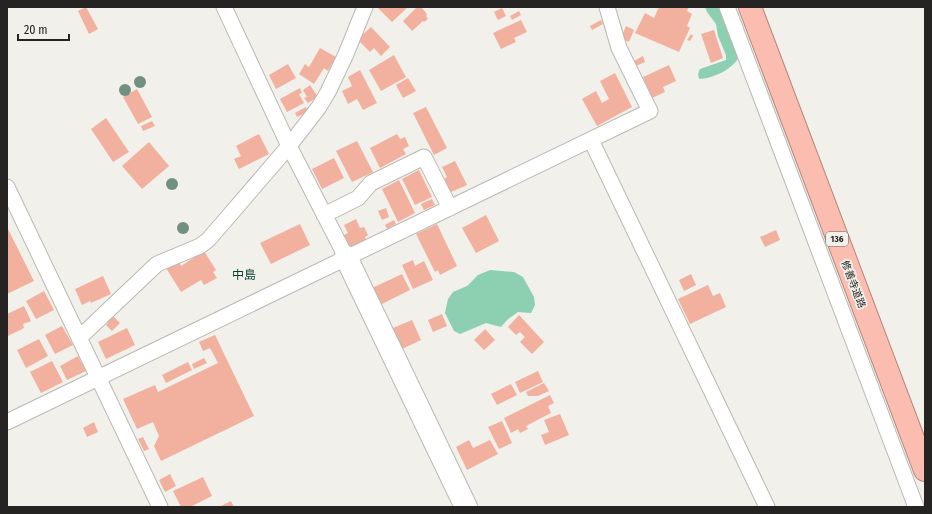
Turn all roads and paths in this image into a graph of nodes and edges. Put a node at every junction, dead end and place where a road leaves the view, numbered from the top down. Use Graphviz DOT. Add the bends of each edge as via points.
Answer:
graph roads {
  1 [pos="224,7"];
  2 [pos="365,7"];
  3 [pos="608,7"];
  4 [pos="727,7"];
  5 [pos="750,7"];
  6 [pos="590,140"];
  7 [pos="290,146"];
  8 [pos="7,187"];
  9 [pos="450,208"];
  10 [pos="324,215"];
  11 [pos="346,258"];
  12 [pos="79,338"];
  13 [pos="99,378"];
  14 [pos="7,422"];
  15 [pos="925,470"];
  16 [pos="160,507"];
  17 [pos="466,507"];
  18 [pos="767,507"];
  19 [pos="916,507"];
  1 -- 7 [label="street"];
  2 -- 7 [label="street" via="328,92"];
  3 -- 6 [label="street" via="619,48 650,111"];
  4 -- 19 [label="street"];
  5 -- 15 [label="highway, 修善寺道路 / 136"];
  6 -- 9 [label="street"];
  6 -- 18 [label="street"];
  7 -- 10 [label="street"];
  7 -- 12 [label="street" via="208,240 191,251 162,260"];
  8 -- 12 [label="street"];
  9 -- 10 [label="street" via="424,157 371,183 358,198"];
  9 -- 11 [label="street"];
  10 -- 11 [label="street"];
  11 -- 13 [label="street"];
  11 -- 17 [label="street"];
  12 -- 13 [label="street"];
  13 -- 14 [label="street"];
  13 -- 16 [label="street"];
}
